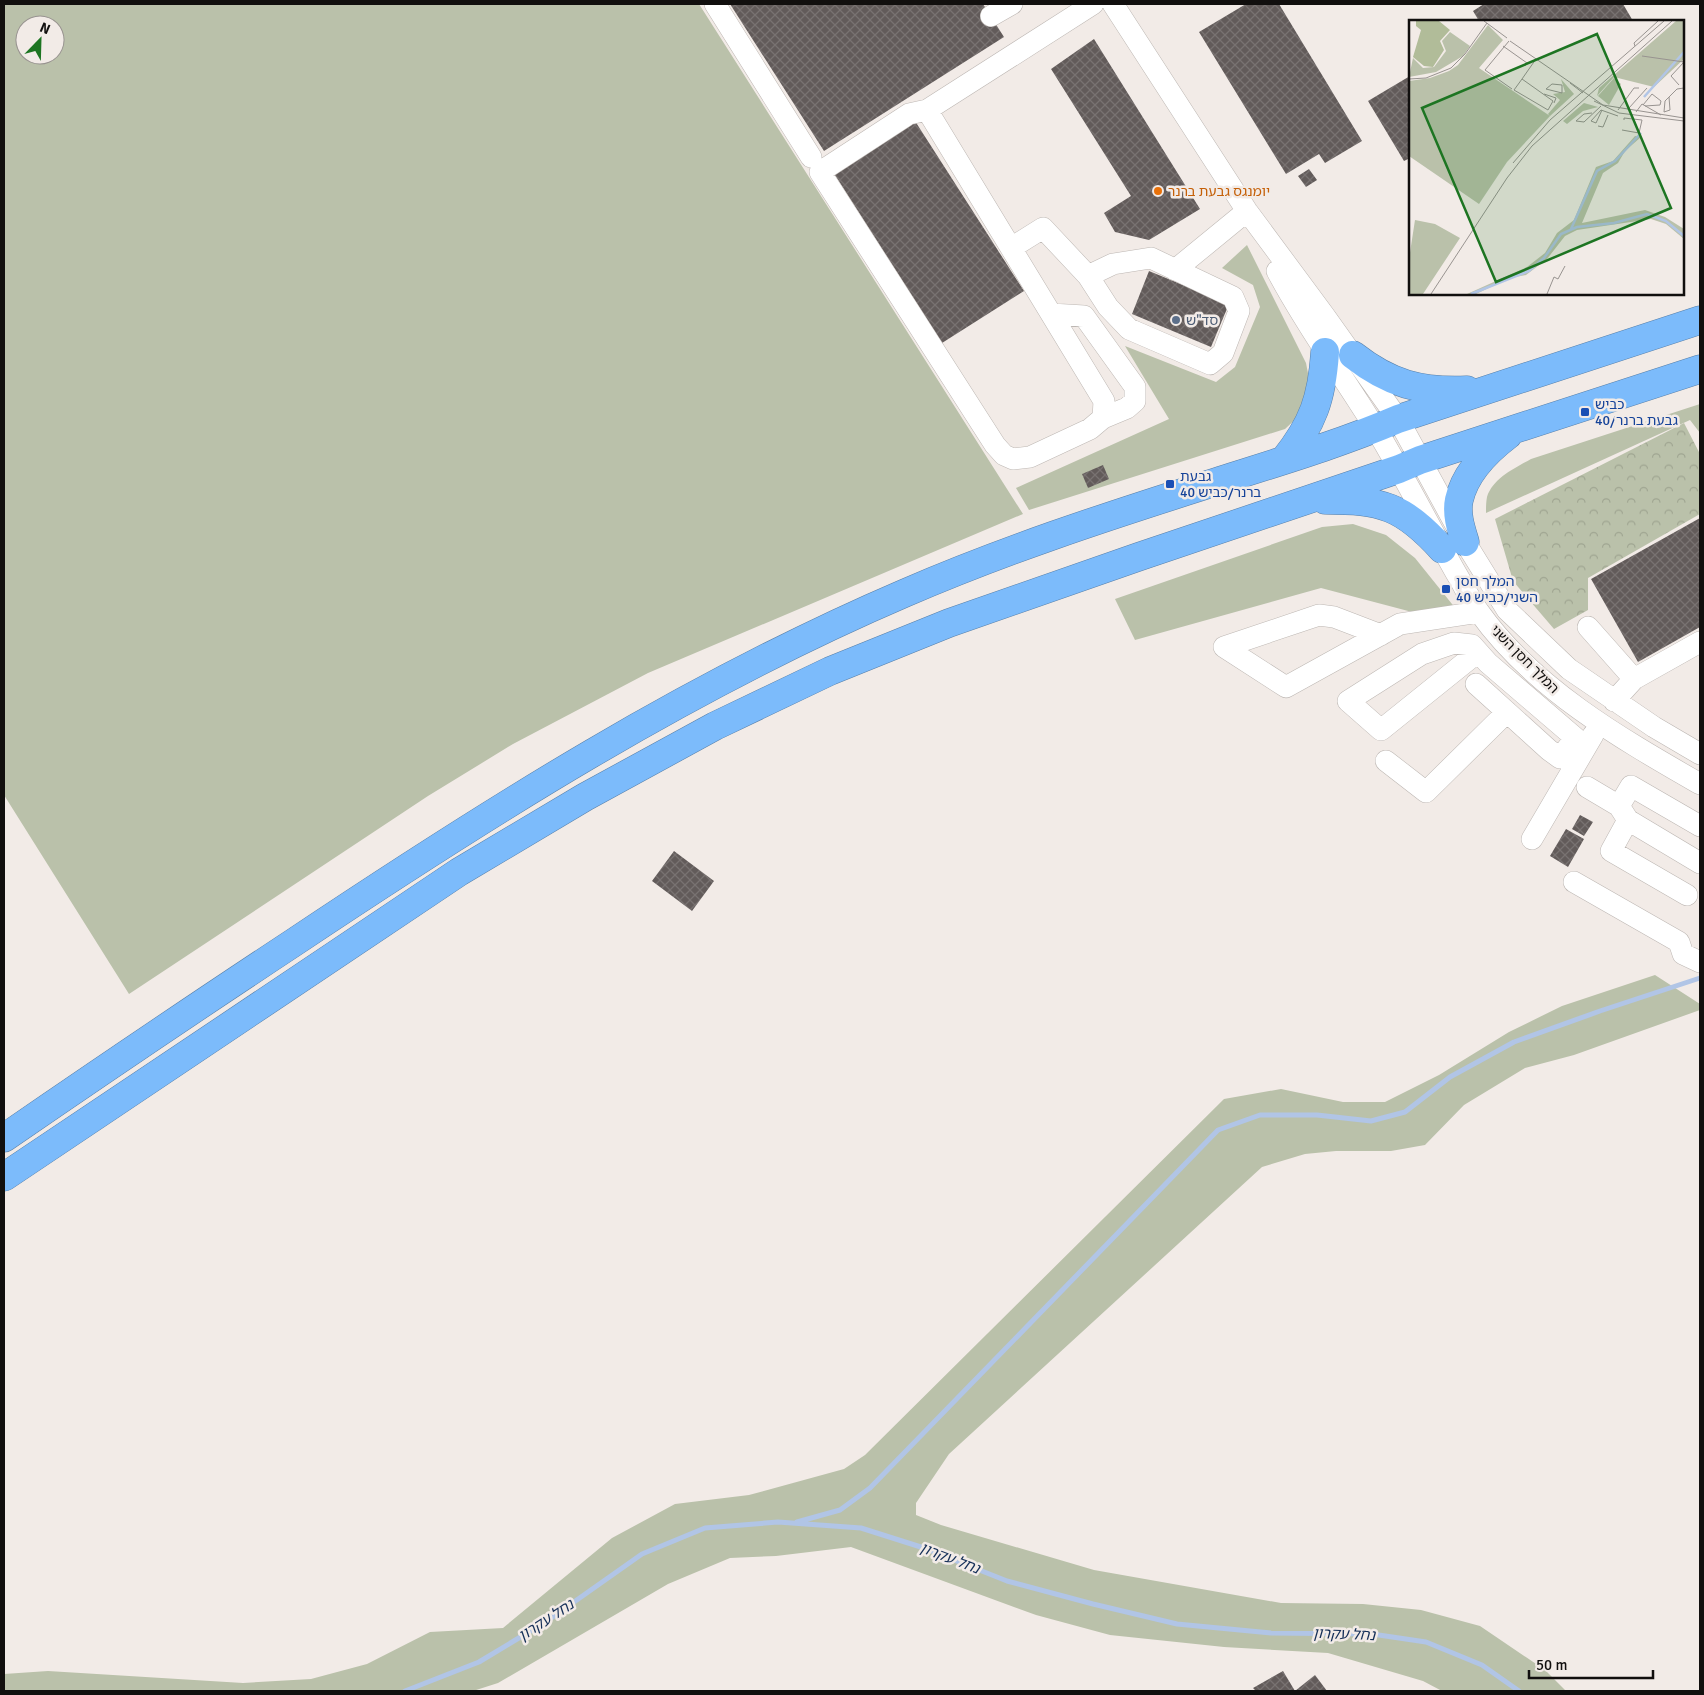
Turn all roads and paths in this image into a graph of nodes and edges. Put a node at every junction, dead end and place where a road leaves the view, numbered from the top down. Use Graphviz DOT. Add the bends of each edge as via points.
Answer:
graph roads {
  1 [pos="715,4"];
  2 [pos="1012,4"];
  3 [pos="1093,4"];
  4 [pos="1113,4"];
  5 [pos="991,16"];
  6 [pos="927,110"];
  7 [pos="811,157"];
  8 [pos="1247,211"];
  9 [pos="1011,248"];
  10 [pos="1175,270"];
  11 [pos="1088,276"];
  12 [pos="1052,314"];
  13 [pos="1700,320"];
  14 [pos="1325,352"];
  15 [pos="1353,355"];
  16 [pos="1700,369"];
  17 [pos="1500,385"];
  18 [pos="1103,418"];
  19 [pos="1387,424"];
  20 [pos="1518,428"];
  21 [pos="1284,460"];
  22 [pos="1410,464"];
  23 [pos="1299,503"];
  24 [pos="1453,546"];
  25 [pos="1479,612"];
  26 [pos="1588,628"];
  27 [pos="1381,634"];
  28 [pos="1700,642"];
  29 [pos="1478,652"];
  30 [pos="1634,679"];
  31 [pos="1476,684"];
  32 [pos="1614,701"];
  33 [pos="1507,712"];
  34 [pos="1600,723"];
  35 [pos="1580,743"];
  36 [pos="1700,754"];
  37 [pos="1386,761"];
  38 [pos="1700,784"];
  39 [pos="1587,787"];
  40 [pos="1623,813"];
  41 [pos="1700,826"];
  42 [pos="1532,839"];
  43 [pos="1700,863"];
  44 [pos="1574,882"];
  45 [pos="1687,895"];
  46 [pos="1700,962"];
  47 [pos="4,1138"];
  48 [pos="4,1177"];
  1 -- 7 [label="street"];
  2 -- 5 [label="street"];
  3 -- 6 [label="street"];
  4 -- 8 [label="street"];
  6 -- 9 [label="street"];
  6 -- 18 [label="street" via="909,114 820,172 1004,455 1014,459 1030,457 1090,429"];
  8 -- 10 [label="street"];
  8 -- 14 [label="street" via="1278,274"];
  8 -- 15 [label="street"];
  9 -- 11 [label="street" via="1043,228"];
  9 -- 12 [label="street"];
  10 -- 11 [label="street" via="1151,258 1113,264"];
  10 -- 11 [label="street" via="1233,296 1239,311 1223,353 1210,364 1129,328 1108,308"];
  12 -- 18 [label="street" via="1104,401"];
  12 -- 18 [label="street" via="1084,316 1135,387 1135,401"];
  13 -- 17 [label="highway"];
  14 -- 19 [label="street"];
  14 -- 21 [label="highway" via="1316,408"];
  15 -- 17 [label="highway" via="1379,374 1410,385 1455,391"];
  15 -- 19 [label="street"];
  16 -- 20 [label="highway"];
  17 -- 19 [label="highway"];
  19 -- 21 [label="highway"];
  19 -- 22 [label="street, המלך חסן השני"];
  20 -- 22 [label="highway"];
  20 -- 24 [label="highway" via="1488,453 1464,486"];
  21 -- 47 [label="highway" via="1010,550 904,593 686,699 441,844"];
  22 -- 23 [label="highway"];
  22 -- 24 [label="street, המלך חסן השני"];
  23 -- 24 [label="highway" via="1346,500 1379,504 1396,510"];
  23 -- 48 [label="highway" via="949,623 830,671 715,726 585,797 459,872"];
  24 -- 25 [label="street, המלך חסן השני"];
  24 -- 32 [label="street, המלך חסן השני" via="1507,610 1569,669"];
  25 -- 27 [label="street" via="1411,621"];
  25 -- 34 [label="street, המלך חסן השני" via="1548,686"];
  26 -- 30 [label="street"];
  27 -- 27 [label="street" via="1319,615 1224,647 1286,686"];
  28 -- 30 [label="street"];
  29 -- 29 [label="street" via="1472,644 1454,643 1422,654 1348,701 1381,730"];
  29 -- 35 [label="street"];
  30 -- 32 [label="street"];
  31 -- 33 [label="street"];
  32 -- 36 [label="street, המלך חסן השני"];
  33 -- 35 [label="street" via="1560,758"];
  33 -- 37 [label="street" via="1426,792"];
  34 -- 35 [label="street"];
  34 -- 38 [label="street, המלך חסן השני"];
  35 -- 42 [label="street"];
  39 -- 40 [label="street"];
  40 -- 41 [label="street" via="1631,786"];
  40 -- 43 [label="street"];
  40 -- 45 [label="street" via="1610,851"];
  44 -- 46 [label="street" via="1679,942 1683,954"];
}
